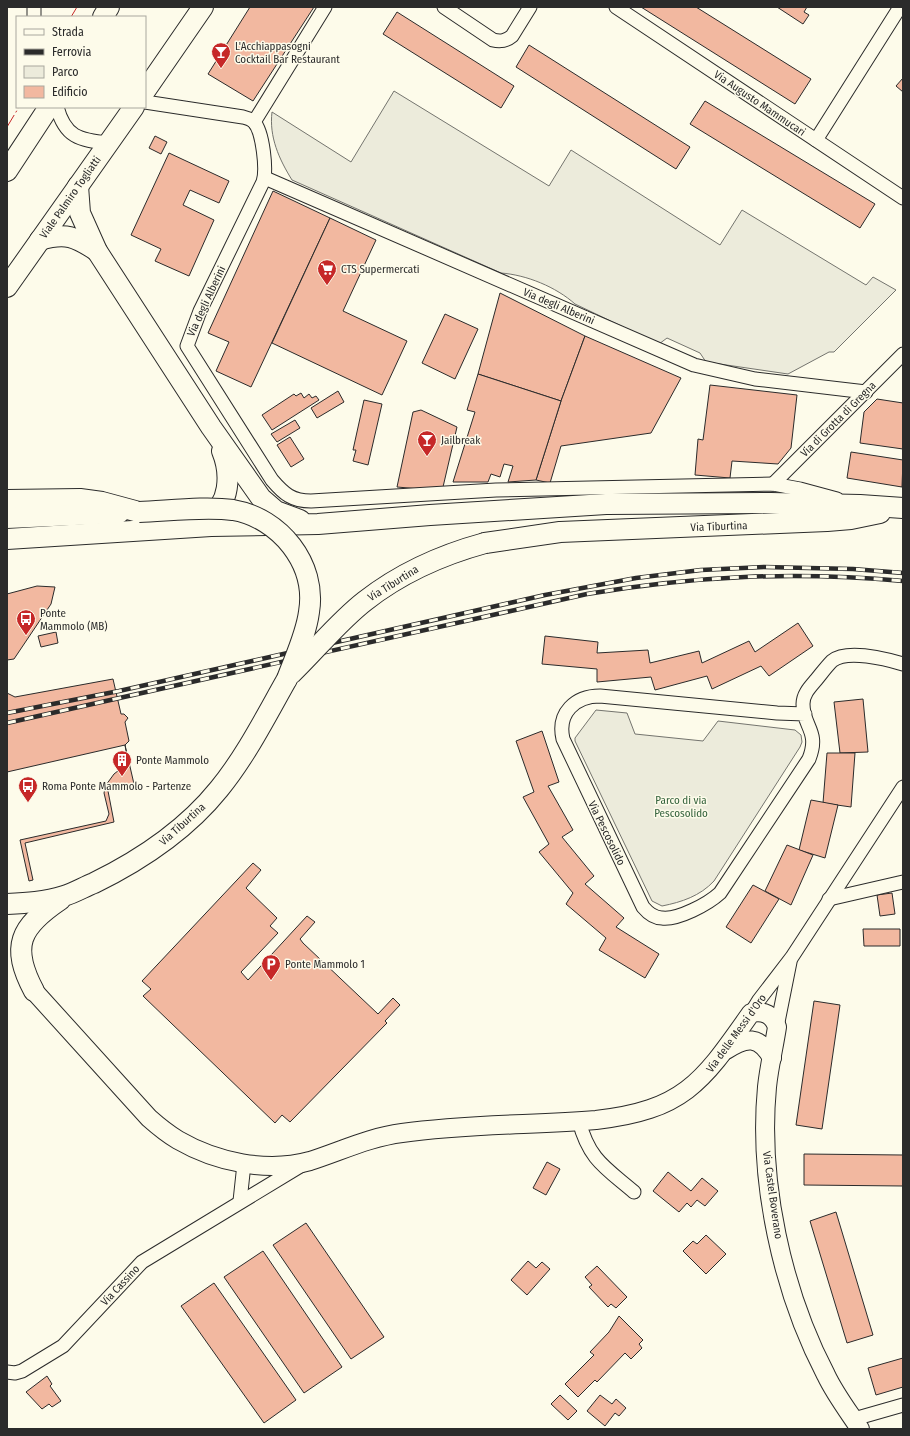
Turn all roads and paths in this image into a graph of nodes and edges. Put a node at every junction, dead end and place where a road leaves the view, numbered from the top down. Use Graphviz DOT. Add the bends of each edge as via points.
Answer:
graph roads {
  1 [pos="109,7"];
  2 [pos="203,7"];
  3 [pos="325,7"];
  4 [pos="444,7"];
  5 [pos="530,7"];
  6 [pos="616,7"];
  7 [pos="900,7"];
  8 [pos="104,16"];
  9 [pos="146,90"];
  10 [pos="146,102"];
  11 [pos="48,108"];
  12 [pos="57,108"];
  13 [pos="133,108"];
  14 [pos="254,122"];
  15 [pos="816,140"];
  16 [pos="108,143"];
  17 [pos="21,149"];
  18 [pos="7,163"];
  19 [pos="7,171"];
  20 [pos="265,178"];
  21 [pos="78,186"];
  22 [pos="903,198"];
  23 [pos="40,240"];
  24 [pos="97,251"];
  25 [pos="7,287"];
  26 [pos="903,354"];
  27 [pos="866,392"];
  28 [pos="211,427"];
  29 [pos="773,484"];
  30 [pos="289,497"];
  31 [pos="7,500"];
  32 [pos="860,505"];
  33 [pos="38,507"];
  34 [pos="903,508"];
  35 [pos="7,518"];
  36 [pos="318,524"];
  37 [pos="179,528"];
  38 [pos="7,539"];
  39 [pos="903,664"];
  40 [pos="287,679"];
  41 [pos="805,714"];
  42 [pos="903,787"];
  43 [pos="903,882"];
  44 [pos="65,896"];
  45 [pos="828,899"];
  46 [pos="7,904"];
  47 [pos="792,957"];
  48 [pos="7,964"];
  49 [pos="34,991"];
  50 [pos="751,1013"];
  51 [pos="777,1027"];
  52 [pos="724,1052"];
  53 [pos="772,1058"];
  54 [pos="579,1121"];
  55 [pos="308,1161"];
  56 [pos="244,1164"];
  57 [pos="264,1165"];
  58 [pos="262,1189"];
  59 [pos="634,1192"];
  60 [pos="240,1201"];
  61 [pos="7,1372"];
  62 [pos="903,1405"];
  63 [pos="857,1424"];
  1 -- 8 [label="main road"];
  2 -- 9 [label="main road"];
  3 -- 14 [label="street"];
  4 -- 5 [label="street" via="498,41 512,36"];
  6 -- 15 [label="street, Via Augusto Mammucari"];
  7 -- 15 [label="street"];
  10 -- 14 [label="street" via="243,117"];
  11 -- 17 [label="main road"];
  12 -- 16 [label="street" via="64,127 74,136 92,142"];
  13 -- 16 [label="main road, Viale Palmiro Togliatti"];
  14 -- 20 [label="street" via="262,144"];
  15 -- 22 [label="street, Via Augusto Mammucari"];
  16 -- 21 [label="main road, Viale Palmiro Togliatti"];
  17 -- 18 [label="main road"];
  17 -- 19 [label="main road"];
  20 -- 27 [label="street, Via degli Alberini" via="694,365 755,379"];
  20 -- 30 [label="street, Via degli Alberini" via="200,311 187,346 272,480"];
  21 -- 23 [label="main road, Viale Palmiro Togliatti"];
  21 -- 24 [label="main road" via="80,213"];
  23 -- 24 [label="main road" via="69,236"];
  23 -- 25 [label="main road, Viale Palmiro Togliatti"];
  24 -- 28 [label="main road"];
  26 -- 27 [label="street, Via di Grotta di Gregna"];
  27 -- 29 [label="street, Via di Grotta di Gregna"];
  28 -- 36 [label="main road" via="265,503 284,515"];
  28 -- 37 [label="main road" via="228,468 226,493 219,507 209,517"];
  29 -- 30 [label="street, Via Tiburtina" via="496,490 311,501"];
  29 -- 32 [label="street, Via Tiburtina"];
  31 -- 33 [label="main road"];
  32 -- 34 [label="main road, Via Tiburtina"];
  32 -- 36 [label="main road, Via Tiburtina" via="606,504"];
  33 -- 35 [label="main road"];
  33 -- 40 [label="main road, bridge" via="91,500 138,512 233,510 263,520 287,540 298,554 308,580 310,604 306,625"];
  34 -- 40 [label="main road, Via Tiburtina, bridge" via="851,519 560,532 486,543 437,558 392,582 364,602"];
  36 -- 37 [label="main road, Via Tiburtina"];
  37 -- 38 [label="main road, Via Tiburtina"];
  39 -- 41 [label="street, Via Pescosolido" via="862,656 836,658 805,694"];
  40 -- 44 [label="main road, Via Tiburtina" via="230,774 191,818 138,860"];
  41 -- 41 [label="street, Via Pescosolido" via="596,696 577,700 567,710 561,724 563,739 648,913 669,918 702,907 720,893 809,759 814,745"];
  42 -- 45 [label="street, Via delle Messi d'Oro"];
  43 -- 45 [label="street"];
  44 -- 46 [label="main road, Via Tiburtina"];
  44 -- 49 [label="main road" via="35,920 23,936 22,958 25,973"];
  45 -- 47 [label="street, Via delle Messi d'Oro"];
  47 -- 50 [label="street, Via delle Messi d'Oro"];
  47 -- 51 [label="street, Via Castel Boverano"];
  48 -- 49 [label="main road"];
  49 -- 56 [label="street" via="149,1118 169,1134 189,1145 223,1159"];
  50 -- 51 [label="street" via="767,1014"];
  50 -- 52 [label="street, Via delle Messi d'Oro"];
  51 -- 53 [label="street, Via Castel Boverano"];
  52 -- 53 [label="street" via="743,1040 751,1040 764,1046"];
  52 -- 54 [label="street, Via delle Messi d'Oro" via="696,1084 674,1099 624,1117"];
  53 -- 63 [label="street, Via Castel Boverano" via="767,1089 767,1152 771,1198 782,1255 796,1306 810,1342 827,1377"];
  54 -- 55 [label="street, Via delle Messi d'Oro" via="403,1132"];
  54 -- 59 [label="street" via="583,1137 593,1155"];
  55 -- 57 [label="street"];
  55 -- 58 [label="street, Via Cassino"];
  56 -- 57 [label="street"];
  56 -- 60 [label="street"];
  57 -- 58 [label="street"];
  58 -- 60 [label="street, Via Cassino"];
  60 -- 61 [label="street, Via Cassino" via="142,1262 63,1346 22,1371"];
  62 -- 63 [label="street, Via Castel Boverano"];
}
